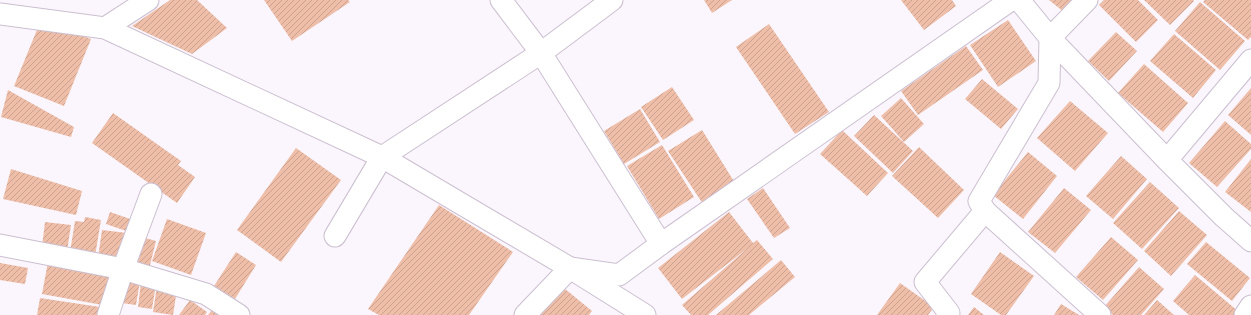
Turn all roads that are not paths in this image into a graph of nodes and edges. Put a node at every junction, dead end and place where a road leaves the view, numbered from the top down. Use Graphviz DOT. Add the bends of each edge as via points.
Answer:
graph roads {
  1 [pos="148,0"];
  2 [pos="501,0"];
  3 [pos="612,0"];
  4 [pos="1011,0"];
  5 [pos="1020,0"];
  6 [pos="1087,0"];
  7 [pos="0,14"];
  8 [pos="105,28"];
  9 [pos="1050,38"];
  10 [pos="540,53"];
  11 [pos="1251,60"];
  12 [pos="382,157"];
  13 [pos="1166,160"];
  14 [pos="151,194"];
  15 [pos="985,211"];
  16 [pos="335,236"];
  17 [pos="1251,241"];
  18 [pos="660,244"];
  19 [pos="0,245"];
  20 [pos="570,268"];
  21 [pos="123,270"];
  22 [pos="1251,306"];
  23 [pos="643,314"];
  24 [pos="108,315"];
  25 [pos="240,315"];
  26 [pos="525,315"];
  27 [pos="947,315"];
  28 [pos="1100,315"];
  29 [pos="1245,315"];
  1 -- 8 [label="street"];
  2 -- 10 [label="street"];
  3 -- 10 [label="street"];
  4 -- 18 [label="street"];
  5 -- 9 [label="street"];
  6 -- 9 [label="street"];
  7 -- 8 [label="street"];
  8 -- 12 [label="street"];
  9 -- 13 [label="street"];
  9 -- 15 [label="street" via="1049,83 979,201"];
  10 -- 12 [label="street"];
  10 -- 18 [label="street"];
  11 -- 13 [label="street"];
  12 -- 16 [label="street"];
  12 -- 20 [label="street"];
  13 -- 17 [label="street"];
  14 -- 21 [label="street"];
  15 -- 27 [label="street" via="924,282 949,313"];
  15 -- 28 [label="street"];
  18 -- 20 [label="street" via="619,275"];
  19 -- 21 [label="street"];
  20 -- 23 [label="street"];
  20 -- 26 [label="street"];
  21 -- 24 [label="street"];
  21 -- 25 [label="street" via="206,294"];
  22 -- 29 [label="street"];
}
